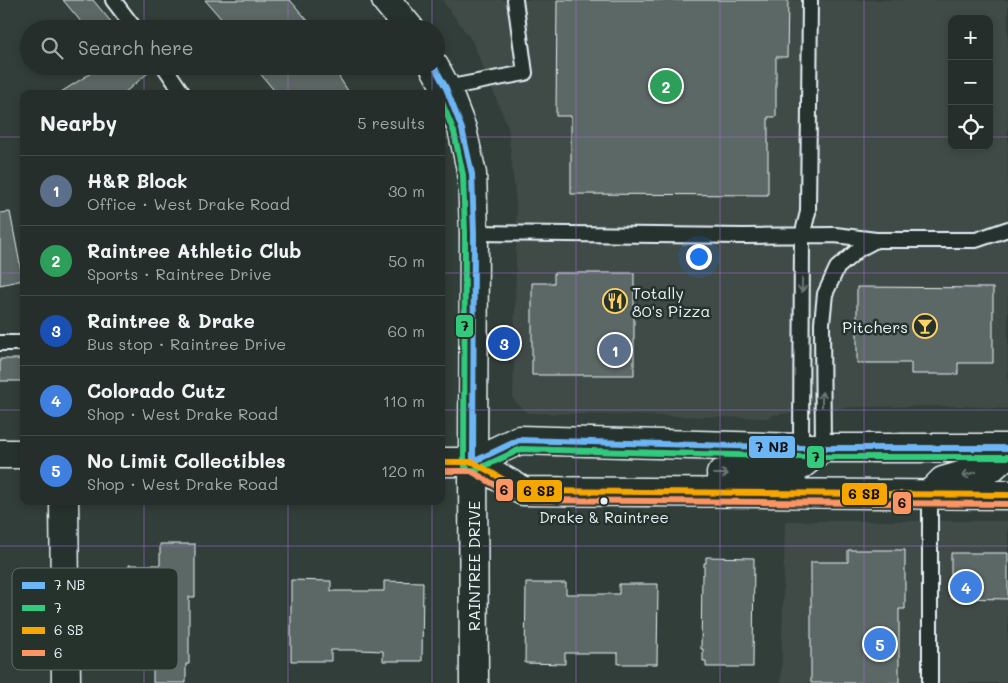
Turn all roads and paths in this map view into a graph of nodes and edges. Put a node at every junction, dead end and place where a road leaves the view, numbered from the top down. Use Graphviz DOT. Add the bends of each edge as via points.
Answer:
graph roads {
  1 [pos="113,0"];
  2 [pos="386,0"];
  3 [pos="515,0"];
  4 [pos="810,0"];
  5 [pos="128,20"];
  6 [pos="403,20"];
  7 [pos="172,75"];
  8 [pos="440,77"];
  9 [pos="181,90"];
  10 [pos="1008,229"];
  11 [pos="474,233"];
  12 [pos="802,236"];
  13 [pos="876,240"];
  14 [pos="0,343"];
  15 [pos="20,343"];
  16 [pos="812,448"];
  17 [pos="1008,448"];
  18 [pos="1008,453"];
  19 [pos="0,454"];
  20 [pos="20,454"];
  21 [pos="445,462"];
  22 [pos="472,462"];
  23 [pos="640,492"];
  24 [pos="930,494"];
  25 [pos="1008,495"];
  26 [pos="64,505"];
  27 [pos="65,568"];
  28 [pos="66,670"];
  29 [pos="66,683"];
  30 [pos="474,683"];
  31 [pos="930,683"];
  1 -- 5 [label="lane"];
  2 -- 6 [label="main road"];
  3 -- 8 [label="lane" via="525,73"];
  4 -- 12 [label="lane" via="808,212"];
  7 -- 9 [label="lane"];
  8 -- 11 [label="main road, RAINTREE DRIVE" via="462,129 472,174"];
  10 -- 13 [label="lane" via="976,240"];
  11 -- 12 [label="lane"];
  11 -- 22 [label="main road, RAINTREE DRIVE"];
  12 -- 13 [label="lane" via="835,235"];
  12 -- 16 [label="lane, one-way"];
  16 -- 13 [label="lane, one-way" via="824,294 837,268 859,249"];
  14 -- 15 [label="lane"];
  16 -- 17 [label="main road"];
  16 -- 22 [label="main road" via="520,440"];
  23 -- 16 [label="main road, one-way" via="692,474 789,474"];
  18 -- 24 [label="main road, one-way" via="992,467 943,482"];
  19 -- 20 [label="main road"];
  21 -- 22 [label="main road"];
  22 -- 23 [label="main road" via="523,490"];
  22 -- 30 [label="main road, RAINTREE DRIVE"];
  23 -- 24 [label="main road"];
  24 -- 25 [label="main road"];
  24 -- 31 [label="lane"];
  26 -- 27 [label="main road"];
  28 -- 29 [label="main road"];
}
